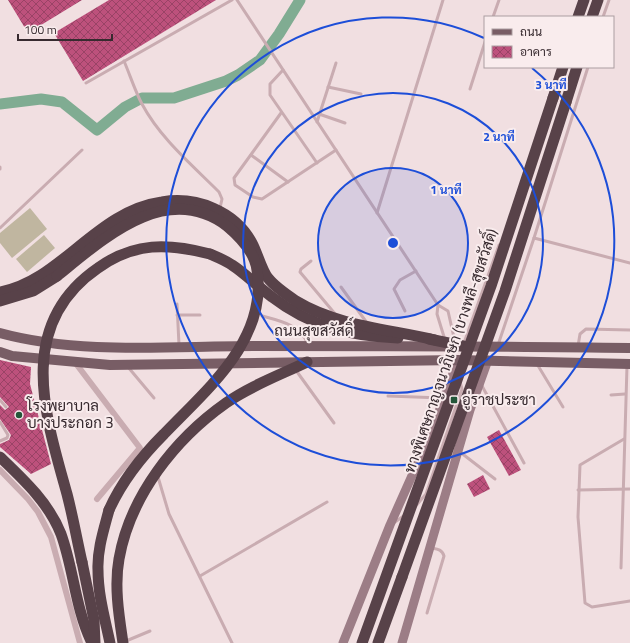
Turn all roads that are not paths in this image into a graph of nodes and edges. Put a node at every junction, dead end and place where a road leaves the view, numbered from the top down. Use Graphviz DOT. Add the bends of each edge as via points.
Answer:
graph roads {
  1 [pos="232,0"];
  2 [pos="237,0"];
  3 [pos="443,0"];
  4 [pos="499,0"];
  5 [pos="580,0"];
  6 [pos="584,0"];
  7 [pos="598,0"];
  8 [pos="609,0"];
  9 [pos="493,16"];
  10 [pos="575,16"];
  11 [pos="578,16"];
  12 [pos="592,16"];
  13 [pos="604,16"];
  14 [pos="484,45"];
  15 [pos="124,62"];
  16 [pos="336,63"];
  17 [pos="559,68"];
  18 [pos="563,68"];
  19 [pos="577,68"];
  20 [pos="588,68"];
  21 [pos="283,70"];
  22 [pos="86,83"];
  23 [pos="328,87"];
  24 [pos="470,89"];
  25 [pos="362,94"];
  26 [pos="281,113"];
  27 [pos="319,114"];
  28 [pos="317,122"];
  29 [pos="345,123"];
  30 [pos="82,150"];
  31 [pos="336,150"];
  32 [pos="251,155"];
  33 [pos="317,163"];
  34 [pos="288,182"];
  35 [pos="220,211"];
  36 [pos="377,213"];
  37 [pos="508,220"];
  38 [pos="0,228"];
  39 [pos="534,238"];
  40 [pos="500,242"];
  41 [pos="311,261"];
  42 [pos="630,263"];
  43 [pos="416,271"];
  44 [pos="341,288"];
  45 [pos="0,292"];
  46 [pos="0,301"];
  47 [pos="176,304"];
  48 [pos="438,305"];
  49 [pos="406,311"];
  50 [pos="177,315"];
  51 [pos="200,315"];
  52 [pos="262,316"];
  53 [pos="340,319"];
  54 [pos="370,326"];
  55 [pos="630,330"];
  56 [pos="0,333"];
  57 [pos="450,343"];
  58 [pos="179,346"];
  59 [pos="309,346"];
  60 [pos="498,346"];
  61 [pos="578,348"];
  62 [pos="630,348"];
  63 [pos="0,352"];
  64 [pos="458,360"];
  65 [pos="488,360"];
  66 [pos="74,362"];
  67 [pos="307,362"];
  68 [pos="536,362"];
  69 [pos="125,364"];
  70 [pos="628,364"];
  71 [pos="294,368"];
  72 [pos="452,376"];
  73 [pos="480,382"];
  74 [pos="625,394"];
  75 [pos="611,395"];
  76 [pos="388,396"];
  77 [pos="154,398"];
  78 [pos="444,398"];
  79 [pos="0,400"];
  80 [pos="6,407"];
  81 [pos="562,407"];
  82 [pos="0,422"];
  83 [pos="334,423"];
  84 [pos="624,439"];
  85 [pos="0,440"];
  86 [pos="458,451"];
  87 [pos="0,457"];
  88 [pos="524,464"];
  89 [pos="0,470"];
  90 [pos="156,472"];
  91 [pos="495,479"];
  92 [pos="624,489"];
  93 [pos="630,489"];
  94 [pos="578,490"];
  95 [pos="97,500"];
  96 [pos="327,502"];
  97 [pos="390,525"];
  98 [pos="431,548"];
  99 [pos="621,568"];
  100 [pos="200,576"];
  101 [pos="630,602"];
  102 [pos="427,613"];
  103 [pos="150,631"];
  104 [pos="380,640"];
  105 [pos="80,643"];
  106 [pos="92,643"];
  107 [pos="95,643"];
  108 [pos="110,643"];
  109 [pos="123,643"];
  110 [pos="232,643"];
  111 [pos="343,643"];
  112 [pos="362,643"];
  113 [pos="402,643"];
  1 -- 15 [label="lane"];
  2 -- 21 [label="lane"];
  3 -- 36 [label="lane"];
  4 -- 9 [label="lane"];
  5 -- 10 [label="lane"];
  6 -- 11 [label="highway"];
  7 -- 12 [label="highway"];
  8 -- 13 [label="lane"];
  14 -- 24 [label="lane"];
  15 -- 22 [label="lane"];
  15 -- 35 [label="lane" via="141,101 156,125 219,192 222,199"];
  16 -- 23 [label="lane"];
  17 -- 37 [label="lane"];
  18 -- 112 [label="highway, ทางพิเศษกาญจนาภิเษก (บางพลี-สุขสวัสดิ์), bridge" via="491,286"];
  19 -- 104 [label="highway, ทางพิเศษกาญจนาภิเษก (บางพลี-สุขสวัสดิ์), bridge" via="505,291"];
  20 -- 39 [label="lane"];
  21 -- 26 [label="lane" via="273,79 269,89"];
  21 -- 28 [label="lane"];
  23 -- 25 [label="lane"];
  23 -- 27 [label="lane"];
  26 -- 32 [label="lane"];
  26 -- 33 [label="lane"];
  27 -- 28 [label="lane"];
  27 -- 29 [label="lane"];
  28 -- 31 [label="lane"];
  30 -- 38 [label="lane"];
  31 -- 33 [label="lane"];
  31 -- 36 [label="lane"];
  32 -- 34 [label="lane"];
  32 -- 34 [label="lane" via="234,178 235,185 240,189 262,199"];
  33 -- 34 [label="lane"];
  35 -- 45 [label="highway" via="182,200 145,205 98,230 39,275"];
  35 -- 53 [label="highway" via="245,232 271,282 305,306 326,316"];
  36 -- 43 [label="lane"];
  39 -- 42 [label="lane"];
  39 -- 60 [label="lane"];
  40 -- 57 [label="lane"];
  41 -- 53 [label="lane" via="300,272"];
  43 -- 48 [label="lane"];
  43 -- 49 [label="lane" via="400,280 394,289"];
  44 -- 54 [label="lane"];
  46 -- 108 [label="highway, bridge" via="33,291 57,276 107,236 134,220 156,212 181,210 200,213 223,223 237,234 250,251 257,269 256,309 249,331 236,354 213,384 140,461 121,486 109,510 98,569"];
  47 -- 50 [label="lane"];
  48 -- 57 [label="lane" via="437,314"];
  48 -- 57 [label="lane" via="448,311"];
  50 -- 51 [label="lane"];
  50 -- 58 [label="lane"];
  52 -- 59 [label="lane" via="300,330"];
  53 -- 54 [label="highway"];
  54 -- 57 [label="highway"];
  55 -- 61 [label="lane" via="586,329 580,334"];
  56 -- 58 [label="main road, ถนนสุขสวัสดิ์" via="56,344"];
  57 -- 59 [label="main road, ถนนสุขสวัสดิ์"];
  57 -- 60 [label="main road, ถนนสุขสวัสดิ์"];
  57 -- 64 [label="main road"];
  57 -- 107 [label="highway, bridge" via="336,331 310,321 272,297 231,264 210,254 186,248 162,246 138,249 105,263 78,284 56,315 47,341 42,385 52,441 68,497 94,620"];
  58 -- 59 [label="main road, ถนนสุขสวัสดิ์"];
  60 -- 61 [label="main road, ถนนสุขสวัสดิ์"];
  61 -- 62 [label="main road, ถนนสุขสวัสดิ์"];
  63 -- 66 [label="main road, ถนนสุขสวัสดิ์" via="12,356"];
  64 -- 65 [label="main road, ถนนสุขสวัสดิ์"];
  64 -- 67 [label="main road, ถนนสุขสวัสดิ์"];
  64 -- 72 [label="main road"];
  65 -- 68 [label="main road, ถนนสุขสวัสดิ์"];
  65 -- 73 [label="main road"];
  66 -- 69 [label="main road, ถนนสุขสวัสดิ์"];
  66 -- 95 [label="street" via="140,448"];
  67 -- 69 [label="main road, ถนนสุขสวัสดิ์"];
  67 -- 71 [label="highway"];
  68 -- 70 [label="main road, ถนนสุขสวัสดิ์"];
  68 -- 81 [label="lane"];
  69 -- 77 [label="lane"];
  70 -- 74 [label="lane"];
  71 -- 83 [label="lane"];
  71 -- 90 [label="highway" via="227,402 204,420"];
  72 -- 78 [label="main road"];
  72 -- 97 [label="lane" via="460,382 462,389 426,494 416,507"];
  73 -- 86 [label="main road"];
  73 -- 88 [label="lane"];
  74 -- 75 [label="lane"];
  74 -- 84 [label="lane"];
  76 -- 78 [label="lane"];
  78 -- 97 [label="main road" via="432,433"];
  79 -- 80 [label="lane"];
  82 -- 85 [label="lane" via="8,435 7,438"];
  84 -- 92 [label="lane"];
  84 -- 94 [label="lane" via="581,463 578,467"];
  86 -- 91 [label="lane"];
  86 -- 98 [label="main road"];
  87 -- 106 [label="highway" via="30,486 48,509 60,533 81,616"];
  89 -- 105 [label="street" via="38,512 51,537"];
  90 -- 100 [label="lane" via="169,514"];
  90 -- 109 [label="highway" via="137,502 119,559 117,587"];
  92 -- 93 [label="lane"];
  92 -- 94 [label="lane"];
  92 -- 99 [label="lane"];
  94 -- 101 [label="lane" via="585,603 592,607"];
  96 -- 100 [label="lane"];
  97 -- 111 [label="main road"];
  98 -- 102 [label="lane" via="439,549 444,556"];
  98 -- 113 [label="main road"];
  100 -- 110 [label="lane"];
  103 -- 109 [label="lane"];
}
